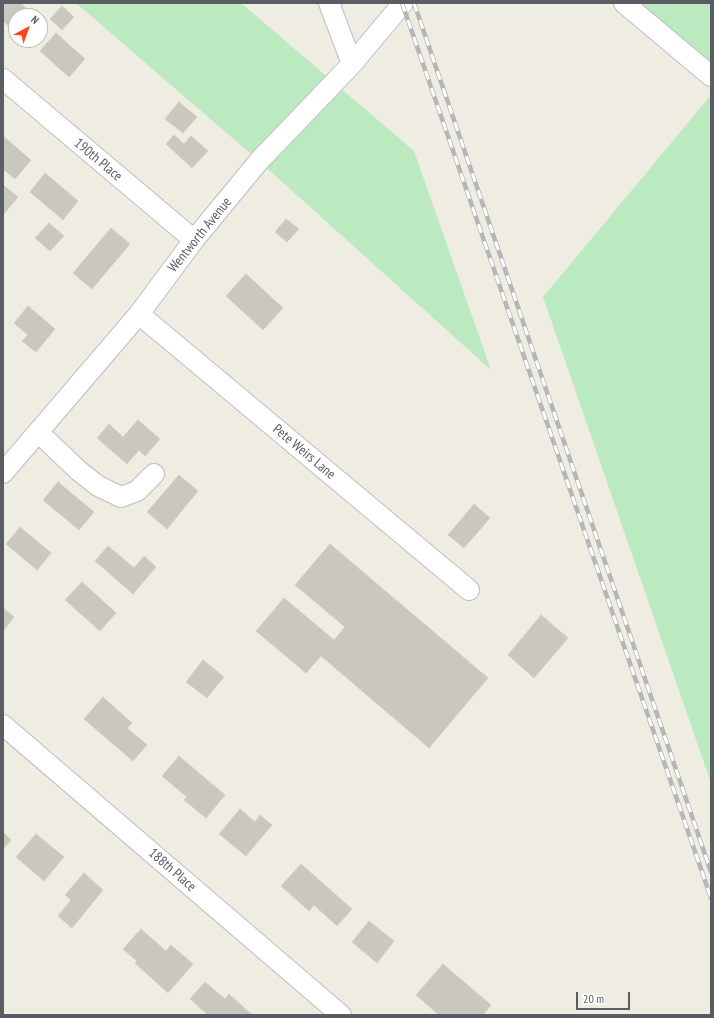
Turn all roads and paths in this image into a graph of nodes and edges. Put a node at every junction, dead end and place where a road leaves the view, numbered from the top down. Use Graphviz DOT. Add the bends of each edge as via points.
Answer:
graph roads {
  1 [pos="329,3"];
  2 [pos="403,3"];
  3 [pos="624,3"];
  4 [pos="352,64"];
  5 [pos="711,76"];
  6 [pos="3,79"];
  7 [pos="194,240"];
  8 [pos="139,314"];
  9 [pos="38,432"];
  10 [pos="3,473"];
  11 [pos="154,474"];
  12 [pos="469,590"];
  13 [pos="3,725"];
  14 [pos="341,1015"];
  1 -- 4 [label="street"];
  2 -- 4 [label="street, Wentworth Avenue"];
  3 -- 5 [label="street"];
  4 -- 7 [label="street, Wentworth Avenue" via="259,162"];
  6 -- 7 [label="street, 190th Place"];
  7 -- 8 [label="street, Wentworth Avenue"];
  8 -- 9 [label="street, Wentworth Avenue"];
  8 -- 12 [label="street, Pete Weirs Lane"];
  9 -- 10 [label="street, Wentworth Avenue"];
  9 -- 11 [label="street" via="98,486 121,497 137,491"];
  13 -- 14 [label="street, 188th Place"];
}
